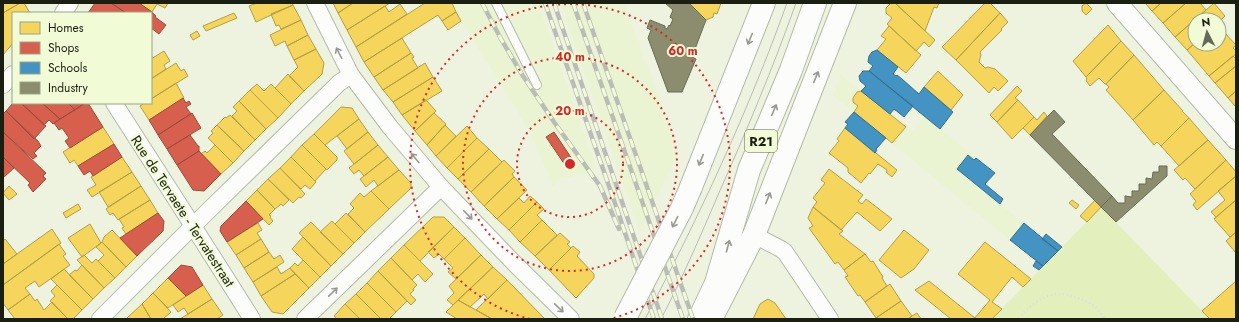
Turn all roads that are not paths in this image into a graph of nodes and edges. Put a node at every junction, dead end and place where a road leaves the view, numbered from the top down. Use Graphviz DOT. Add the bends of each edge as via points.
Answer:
graph roads {
  1 [pos="70,3"];
  2 [pos="314,3"];
  3 [pos="496,3"];
  4 [pos="764,3"];
  5 [pos="815,3"];
  6 [pos="845,3"];
  7 [pos="1117,3"];
  8 [pos="63,12"];
  9 [pos="12,75"];
  10 [pos="351,75"];
  11 [pos="3,85"];
  12 [pos="537,85"];
  13 [pos="115,104"];
  14 [pos="1236,139"];
  15 [pos="441,187"];
  16 [pos="193,226"];
  17 [pos="754,234"];
  18 [pos="719,292"];
  19 [pos="100,319"];
  20 [pos="252,319"];
  21 [pos="305,319"];
  22 [pos="571,319"];
  23 [pos="625,319"];
  24 [pos="699,319"];
  25 [pos="711,319"];
  26 [pos="830,319"];
  1 -- 8 [label="street"];
  10 -- 2 [label="street, one-way"];
  3 -- 12 [label="lane"];
  4 -- 23 [label="main road, one-way, bridge" via="682,208"];
  18 -- 5 [label="main road, R21, one-way" via="749,170 791,70"];
  17 -- 6 [label="main road, one-way"];
  7 -- 14 [label="street"];
  9 -- 11 [label="street"];
  15 -- 10 [label="street, one-way" via="390,127"];
  10 -- 16 [label="street"];
  13 -- 16 [label="street, Rue de Tervaete - Tervatestraat"];
  21 -- 15 [label="street, one-way"];
  15 -- 22 [label="street, one-way"];
  16 -- 19 [label="street"];
  16 -- 20 [label="street, Rue de Tervaete - Tervatestraat"];
  17 -- 18 [label="main road"];
  17 -- 26 [label="street" via="785,252"];
  18 -- 24 [label="main road, R21"];
  18 -- 25 [label="main road"];
}
